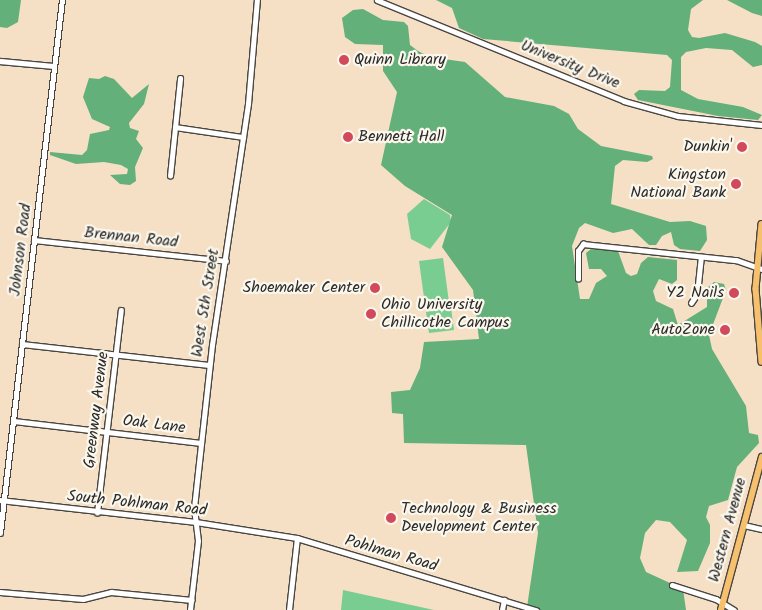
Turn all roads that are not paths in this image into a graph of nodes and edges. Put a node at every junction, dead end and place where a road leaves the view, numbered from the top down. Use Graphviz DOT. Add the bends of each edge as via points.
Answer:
graph roads {
  1 [pos="62,0"];
  2 [pos="257,0"];
  3 [pos="377,0"];
  4 [pos="0,61"];
  5 [pos="54,66"];
  6 [pos="180,79"];
  7 [pos="762,124"];
  8 [pos="175,127"];
  9 [pos="243,138"];
  10 [pos="170,176"];
  11 [pos="762,224"];
  12 [pos="34,240"];
  13 [pos="701,257"];
  14 [pos="226,262"];
  15 [pos="760,269"];
  16 [pos="578,279"];
  17 [pos="691,303"];
  18 [pos="121,310"];
  19 [pos="22,344"];
  20 [pos="116,354"];
  21 [pos="762,362"];
  22 [pos="209,365"];
  23 [pos="14,421"];
  24 [pos="108,432"];
  25 [pos="201,443"];
  26 [pos="762,457"];
  27 [pos="2,500"];
  28 [pos="97,513"];
  29 [pos="196,522"];
  30 [pos="744,525"];
  31 [pos="762,529"];
  32 [pos="0,533"];
  33 [pos="271,533"];
  34 [pos="297,538"];
  35 [pos="672,585"];
  36 [pos="0,592"];
  37 [pos="192,600"];
  38 [pos="504,600"];
  39 [pos="722,608"];
  40 [pos="190,610"];
  41 [pos="290,610"];
  42 [pos="502,610"];
  43 [pos="536,610"];
  44 [pos="734,610"];
  1 -- 5 [label="street, Johnson Road"];
  2 -- 9 [label="street, West 5th Street"];
  3 -- 7 [label="street, University Drive" via="624,101 678,116"];
  4 -- 5 [label="street"];
  5 -- 12 [label="street, Johnson Road"];
  6 -- 8 [label="street"];
  8 -- 9 [label="street"];
  8 -- 10 [label="street"];
  9 -- 14 [label="street, West 5th Street"];
  11 -- 15 [label="main road"];
  12 -- 14 [label="street, Brennan Road"];
  12 -- 19 [label="street, Johnson Road"];
  13 -- 15 [label="street" via="736,260"];
  13 -- 16 [label="street" via="580,245"];
  13 -- 17 [label="street" via="696,294"];
  14 -- 22 [label="street, West 5th Street"];
  15 -- 21 [label="main road" via="757,321"];
  18 -- 20 [label="street, Greenway Avenue"];
  19 -- 20 [label="street"];
  19 -- 23 [label="street, Johnson Road"];
  20 -- 22 [label="street"];
  20 -- 24 [label="street, Greenway Avenue"];
  22 -- 25 [label="street, West 5th Street"];
  23 -- 24 [label="street, Oak Lane"];
  23 -- 27 [label="street, Johnson Road"];
  24 -- 25 [label="street, Oak Lane"];
  24 -- 28 [label="street, Greenway Avenue"];
  25 -- 29 [label="street, West 5th Street" via="194,508"];
  26 -- 30 [label="main road, Western Avenue"];
  27 -- 28 [label="street, South Pohlman Road"];
  27 -- 32 [label="street, Johnson Road"];
  28 -- 29 [label="street, South Pohlman Road"];
  29 -- 33 [label="street, South Pohlman Road"];
  29 -- 37 [label="street, West 5th Street" via="198,541"];
  30 -- 31 [label="street"];
  30 -- 39 [label="main road, Western Avenue"];
  33 -- 34 [label="street, Pohlman Road"];
  34 -- 38 [label="street, Pohlman Road"];
  34 -- 41 [label="street"];
  35 -- 39 [label="street" via="716,599"];
  36 -- 37 [label="street" via="84,599 111,592"];
  37 -- 40 [label="street, West 5th Street"];
  38 -- 42 [label="street"];
  38 -- 43 [label="street, Pohlman Road"];
  39 -- 44 [label="street"];
}
